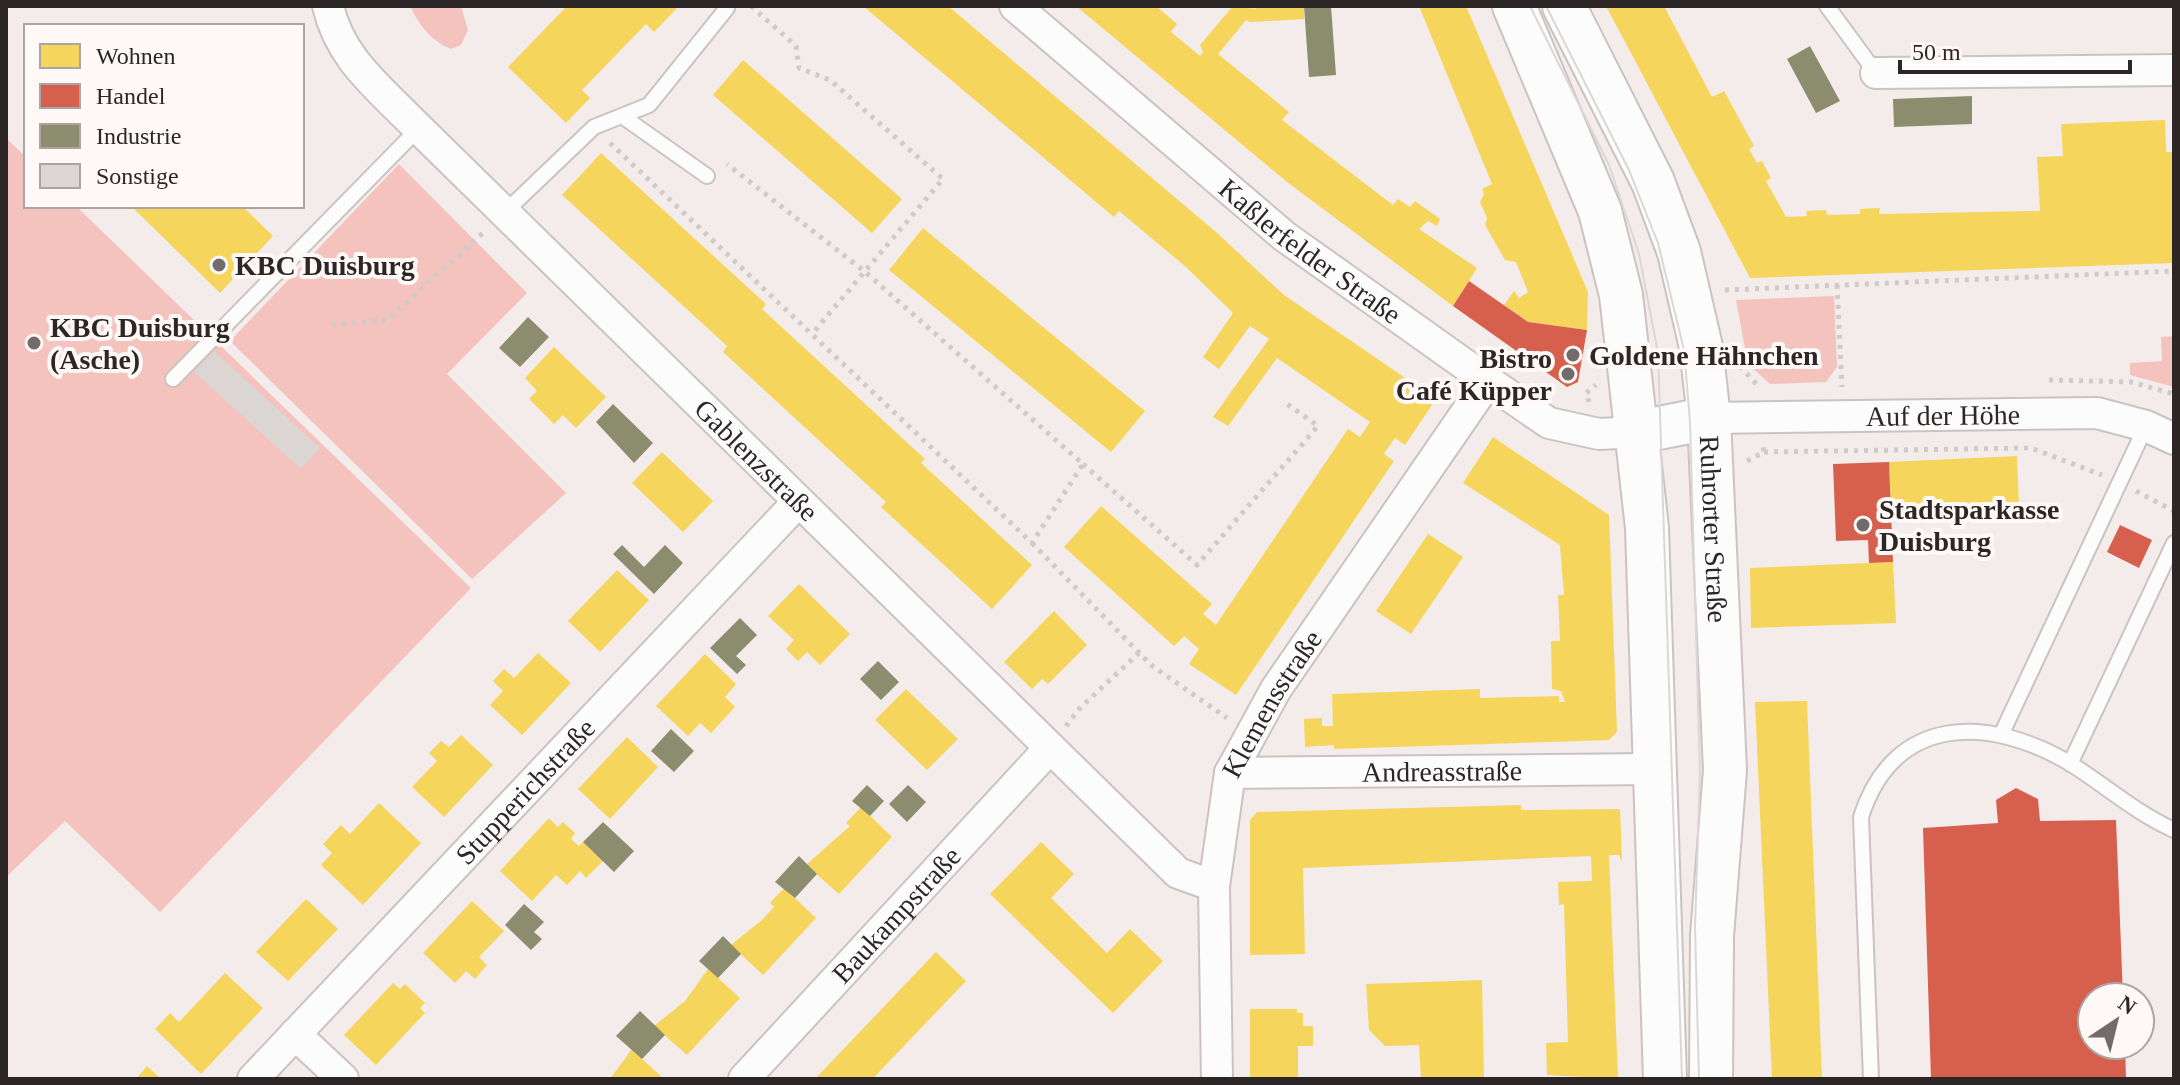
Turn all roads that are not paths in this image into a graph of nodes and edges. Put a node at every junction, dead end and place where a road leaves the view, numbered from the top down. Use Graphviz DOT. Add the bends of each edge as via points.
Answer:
graph roads {
  1 [pos="328,6"];
  2 [pos="1015,6"];
  3 [pos="1514,6"];
  4 [pos="1564,6"];
  5 [pos="1827,6"];
  6 [pos="727,8"];
  7 [pos="2174,70"];
  8 [pos="1876,73"];
  9 [pos="622,116"];
  10 [pos="418,129"];
  11 [pos="707,176"];
  12 [pos="504,213"];
  13 [pos="173,379"];
  14 [pos="1488,381"];
  15 [pos="1709,418"];
  16 [pos="2146,426"];
  17 [pos="1639,432"];
  18 [pos="2174,439"];
  19 [pos="797,503"];
  20 [pos="2174,543"];
  21 [pos="2002,733"];
  22 [pos="1049,749"];
  23 [pos="2070,764"];
  24 [pos="1654,769"];
  25 [pos="1230,773"];
  26 [pos="2174,830"];
  27 [pos="1214,886"];
  28 [pos="295,1034"];
  29 [pos="253,1079"];
  30 [pos="343,1079"];
  31 [pos="744,1079"];
  32 [pos="1217,1079"];
  33 [pos="1665,1079"];
  34 [pos="1711,1079"];
  35 [pos="1871,1079"];
  1 -- 10 [label="street, Gablenzstraße" via="334,33 352,62"];
  2 -- 14 [label="street, Kaßlerfelder Straße" via="1284,236"];
  3 -- 17 [label="main road" via="1614,256"];
  4 -- 15 [label="main road, Ruhrorter Straße" via="1653,182 1679,252 1701,347"];
  5 -- 8 [label="lane"];
  6 -- 9 [label="lane" via="649,105"];
  7 -- 8 [label="street"];
  9 -- 11 [label="lane"];
  9 -- 12 [label="lane" via="594,127"];
  10 -- 12 [label="street, Gablenzstraße"];
  10 -- 13 [label="lane"];
  12 -- 19 [label="street, Gablenzstraße"];
  14 -- 17 [label="street, Kaßlerfelder Straße" via="1549,423 1599,434"];
  14 -- 25 [label="street, Klemensstraße" via="1276,689"];
  15 -- 16 [label="street, Auf der Höhe" via="2097,413"];
  15 -- 17 [label="main road"];
  15 -- 34 [label="main road, Ruhrorter Straße" via="1725,770 1712,936"];
  16 -- 18 [label="street, Auf der Höhe"];
  16 -- 21 [label="lane"];
  17 -- 24 [label="main road"];
  19 -- 22 [label="street, Gablenzstraße"];
  19 -- 28 [label="street, Stupperichstraße"];
  20 -- 23 [label="lane"];
  21 -- 23 [label="lane"];
  21 -- 35 [label="lane" via="1928,736 1889,763 1870,788 1861,817"];
  22 -- 27 [label="street, Gablenzstraße" via="1178,873"];
  22 -- 31 [label="street, Baukampstraße"];
  23 -- 26 [label="lane" via="2141,815"];
  24 -- 25 [label="street, Andreasstraße"];
  24 -- 33 [label="main road"];
  25 -- 27 [label="street, Klemensstraße"];
  27 -- 32 [label="street, Klemensstraße"];
  28 -- 29 [label="street, Stupperichstraße"];
  28 -- 30 [label="street"];
}
